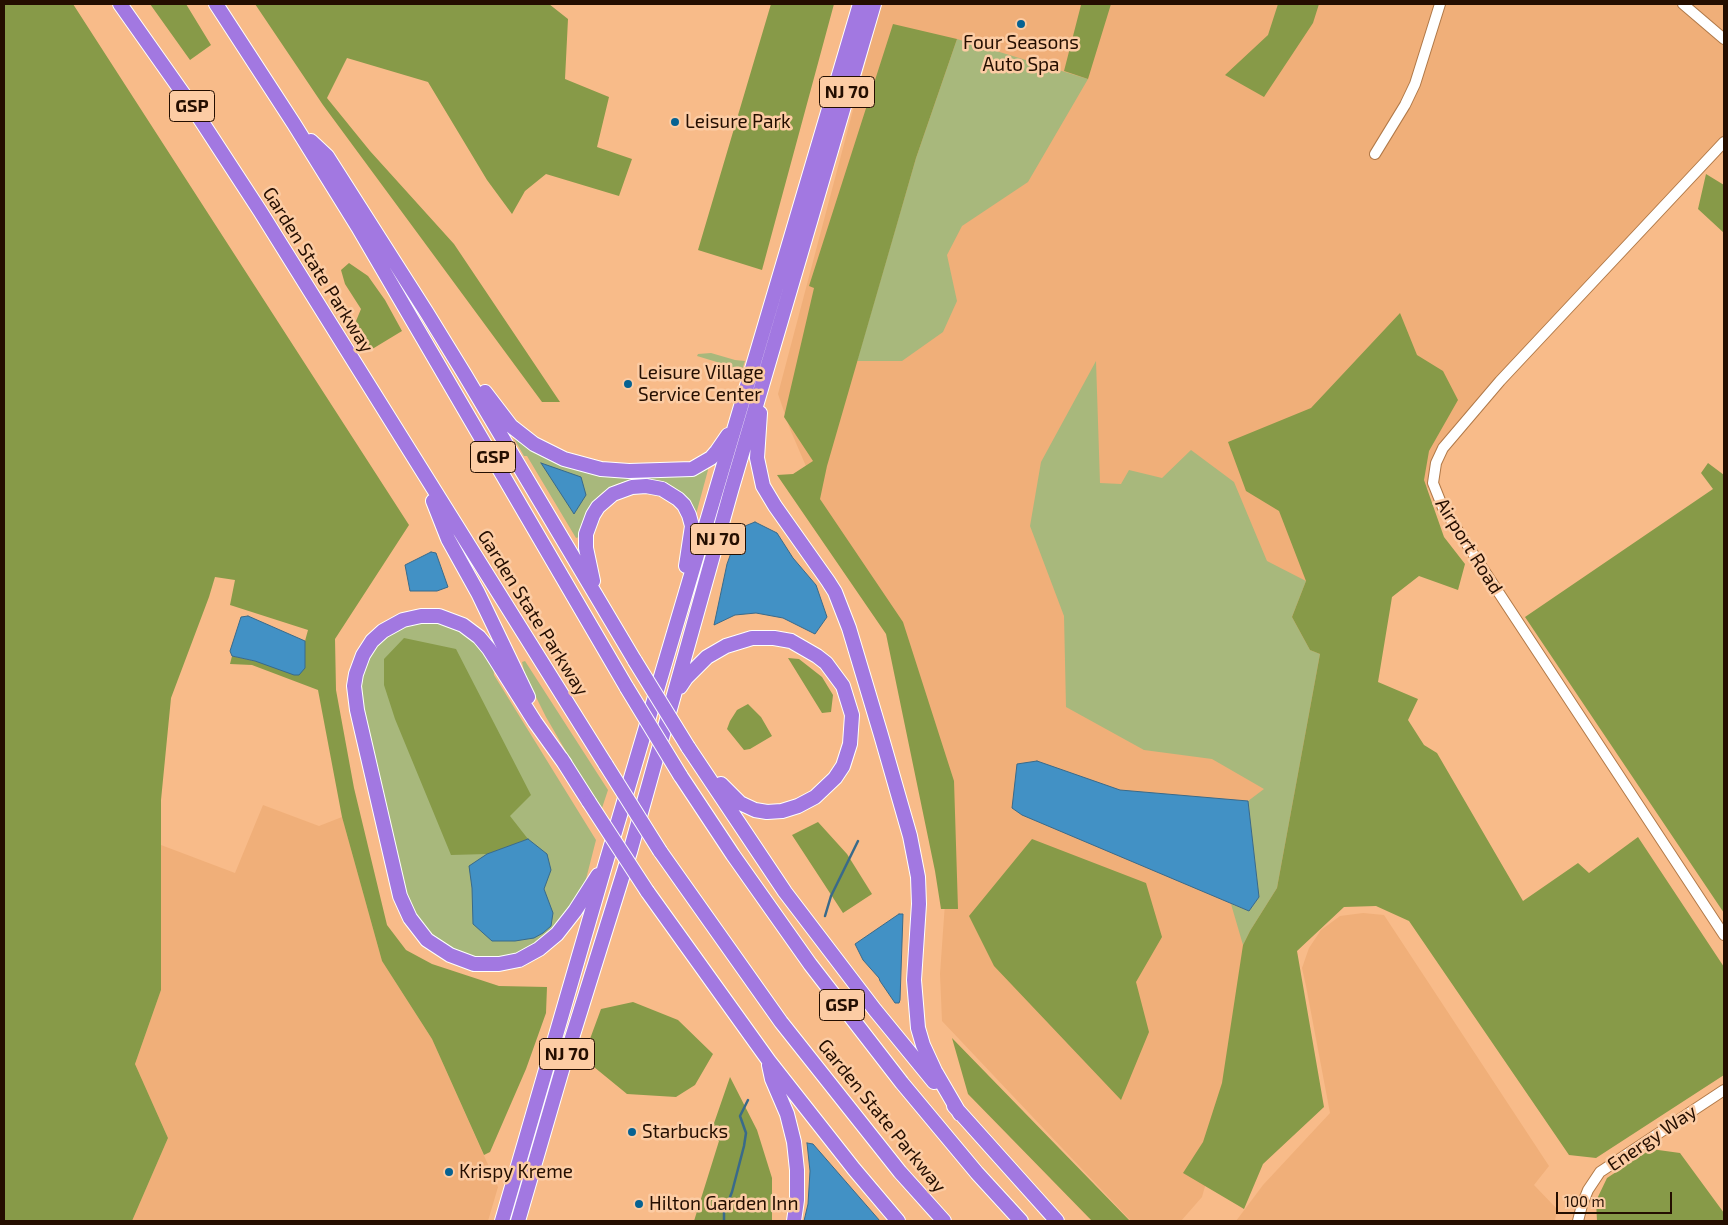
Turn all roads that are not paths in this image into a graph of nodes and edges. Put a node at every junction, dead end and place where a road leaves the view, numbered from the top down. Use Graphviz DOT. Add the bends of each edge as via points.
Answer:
graph roads {
  1 [pos="120,4"];
  2 [pos="216,4"];
  3 [pos="860,4"];
  4 [pos="874,4"];
  5 [pos="1440,4"];
  6 [pos="1683,4"];
  7 [pos="1724,39"];
  8 [pos="294,124"];
  9 [pos="1724,142"];
  10 [pos="1375,154"];
  11 [pos="465,375"];
  12 [pos="763,384"];
  13 [pos="738,416"];
  14 [pos="418,466"];
  15 [pos="687,590"];
  16 [pos="596,596"];
  17 [pos="675,695"];
  18 [pos="565,764"];
  19 [pos="703,769"];
  20 [pos="607,859"];
  21 [pos="1724,935"];
  22 [pos="769,1061"];
  23 [pos="1724,1090"];
  24 [pos="960,1114"];
  25 [pos="502,1221"];
  26 [pos="518,1221"];
  27 [pos="794,1221"];
  28 [pos="898,1221"];
  29 [pos="944,1221"];
  30 [pos="1021,1221"];
  31 [pos="1057,1221"];
  32 [pos="1578,1221"];
  1 -- 14 [label="highway, Garden State Parkway / GSP" via="218,147"];
  2 -- 8 [label="highway, Garden State Parkway / GSP"];
  3 -- 13 [label="highway, NJ 70"];
  4 -- 12 [label="highway, NJ 70"];
  5 -- 10 [label="street" via="1415,84"];
  6 -- 7 [label="street"];
  8 -- 11 [label="highway" via="327,156"];
  8 -- 30 [label="highway, Garden State Parkway / GSP, bridge" via="358,227 627,688 733,855 810,964 902,1083"];
  9 -- 21 [label="street, Airport Road" via="1496,385 1444,448 1436,463 1433,483 1443,508"];
  11 -- 13 [label="highway" via="478,383 511,426 534,444 564,459 601,469 629,472 692,469 717,452"];
  11 -- 16 [label="highway"];
  12 -- 17 [label="highway, NJ 70"];
  12 -- 24 [label="highway" via="757,458 763,486 835,592 849,628 907,826 918,876 914,980 918,1028 935,1071"];
  13 -- 15 [label="highway, NJ 70"];
  14 -- 18 [label="highway" via="448,538"];
  14 -- 29 [label="highway, Garden State Parkway / GSP, bridge" via="660,851 781,1022 900,1172"];
  15 -- 16 [label="highway" via="685,573 692,526 689,514 684,505 669,493 639,486 613,494 598,507 586,534"];
  15 -- 20 [label="highway, NJ 70"];
  16 -- 19 [label="highway, bridge"];
  17 -- 19 [label="highway" via="686,678 707,657 726,646 752,638 774,638 791,641 817,656 835,673 848,699 852,732 843,766 816,797 798,806 782,811 755,810 740,803"];
  17 -- 26 [label="highway, NJ 70"];
  18 -- 20 [label="highway" via="484,642 463,625 439,616 404,620 383,631 363,654 354,686 357,710 400,896 410,918 427,940 450,955 474,964 499,964 526,957 545,945 564,926"];
  18 -- 22 [label="highway, bridge" via="647,891"];
  19 -- 24 [label="highway" via="785,892"];
  20 -- 25 [label="highway, NJ 70"];
  22 -- 27 [label="highway" via="794,1142 797,1170"];
  22 -- 28 [label="highway"];
  23 -- 32 [label="street, Energy Way" via="1600,1172 1588,1190"];
  24 -- 31 [label="highway"];
}
